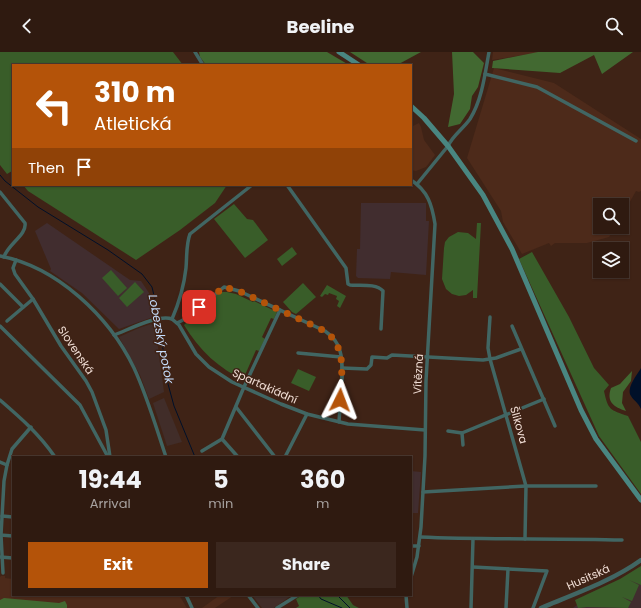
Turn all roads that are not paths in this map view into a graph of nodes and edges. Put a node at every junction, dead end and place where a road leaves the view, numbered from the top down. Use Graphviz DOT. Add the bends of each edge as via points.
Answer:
graph roads {
  1 [pos="195,52"];
  2 [pos="339,52"];
  3 [pos="489,52"];
  4 [pos="202,64"];
  5 [pos="357,64"];
  6 [pos="485,74"];
  7 [pos="412,107"];
  8 [pos="636,141"];
  9 [pos="448,146"];
  10 [pos="412,181"];
  11 [pos="417,184"];
  12 [pos="251,186"];
  13 [pos="288,186"];
  14 [pos="0,192"];
  15 [pos="2,256"];
  16 [pos="16,260"];
  17 [pos="0,284"];
  18 [pos="33,299"];
  19 [pos="23,307"];
  20 [pos="280,310"];
  21 [pos="490,317"];
  22 [pos="172,319"];
  23 [pos="7,321"];
  24 [pos="177,323"];
  25 [pos="0,326"];
  26 [pos="512,326"];
  27 [pos="381,329"];
  28 [pos="114,335"];
  29 [pos="521,349"];
  30 [pos="298,353"];
  31 [pos="341,357"];
  32 [pos="428,357"];
  33 [pos="490,359"];
  34 [pos="342,368"];
  35 [pos="244,388"];
  36 [pos="0,400"];
  37 [pos="544,400"];
  38 [pos="236,406"];
  39 [pos="307,414"];
  40 [pos="506,415"];
  41 [pos="338,422"];
  42 [pos="555,426"];
  43 [pos="31,427"];
  44 [pos="425,430"];
  45 [pos="448,431"];
  46 [pos="462,432"];
  47 [pos="222,439"];
  48 [pos="463,445"];
  49 [pos="202,451"];
  50 [pos="55,456"];
  51 [pos="108,456"];
  52 [pos="109,456"];
  53 [pos="166,456"];
  54 [pos="237,456"];
  55 [pos="274,456"];
  56 [pos="286,456"];
  57 [pos="0,462"];
  58 [pos="7,464"];
  59 [pos="2,481"];
  60 [pos="526,486"];
  61 [pos="596,486"];
  62 [pos="423,492"];
  63 [pos="641,500"];
  64 [pos="2,516"];
  65 [pos="12,517"];
  66 [pos="0,535"];
  67 [pos="12,536"];
  68 [pos="420,536"];
  69 [pos="474,539"];
  70 [pos="525,539"];
  71 [pos="622,540"];
  72 [pos="412,546"];
  73 [pos="419,546"];
  74 [pos="1,557"];
  75 [pos="12,558"];
  76 [pos="641,560"];
  77 [pos="472,567"];
  78 [pos="508,569"];
  79 [pos="412,572"];
  80 [pos="3,574"];
  81 [pos="186,596"];
  82 [pos="249,596"];
  83 [pos="296,596"];
  84 [pos="406,596"];
  85 [pos="192,608"];
  86 [pos="258,608"];
  87 [pos="278,608"];
  88 [pos="407,608"];
  89 [pos="471,608"];
  90 [pos="506,608"];
  91 [pos="533,608"];
  92 [pos="541,608"];
  1 -- 4 [label="street"];
  2 -- 5 [label="main road"];
  3 -- 6 [label="street"];
  6 -- 8 [label="street" via="537,87"];
  6 -- 9 [label="street" via="474,111"];
  7 -- 9 [label="main road"];
  9 -- 11 [label="street"];
  9 -- 63 [label="main road" via="483,195 512,249 596,439"];
  10 -- 11 [label="street, Vítězná"];
  11 -- 32 [label="street, Vítězná" via="430,200 435,224"];
  12 -- 22 [label="street" via="190,234 181,298"];
  13 -- 27 [label="street" via="346,268 348,284 376,287 383,291"];
  14 -- 15 [label="street" via="26,226"];
  15 -- 16 [label="street"];
  16 -- 18 [label="street, Slovenská" via="14,272"];
  16 -- 28 [label="street" via="54,277 88,305"];
  17 -- 19 [label="street"];
  18 -- 19 [label="street"];
  18 -- 52 [label="street, Slovenská" via="92,392 106,430"];
  19 -- 23 [label="street"];
  20 -- 24 [label="street" via="224,287 187,318"];
  20 -- 31 [label="street" via="329,334 338,345"];
  20 -- 35 [label="street"];
  21 -- 33 [label="street, Šlikova"];
  22 -- 24 [label="street, Spartakiádní"];
  22 -- 28 [label="street" via="154,320"];
  24 -- 35 [label="street, Spartakiádní" via="202,361 220,376"];
  25 -- 51 [label="street" via="80,405"];
  26 -- 29 [label="street"];
  28 -- 53 [label="street" via="148,401"];
  29 -- 33 [label="street"];
  29 -- 37 [label="street"];
  30 -- 31 [label="street"];
  31 -- 34 [label="street"];
  32 -- 33 [label="street"];
  32 -- 34 [label="street" via="372,357 369,369"];
  32 -- 44 [label="street, Vítězná"];
  33 -- 40 [label="street, Šlikova"];
  34 -- 41 [label="street"];
  35 -- 38 [label="street"];
  35 -- 39 [label="street, Spartakiádní"];
  36 -- 43 [label="street"];
  37 -- 40 [label="street"];
  37 -- 42 [label="street"];
  38 -- 47 [label="street"];
  38 -- 55 [label="street"];
  39 -- 41 [label="street, Spartakiádní"];
  39 -- 56 [label="street"];
  40 -- 46 [label="street"];
  40 -- 60 [label="street, Šlikova"];
  41 -- 44 [label="street, Spartakiádní"];
  43 -- 50 [label="street"];
  43 -- 58 [label="street" via="12,449"];
  44 -- 62 [label="street, Vítězná"];
  45 -- 46 [label="street"];
  46 -- 48 [label="street"];
  47 -- 49 [label="street"];
  47 -- 54 [label="street"];
  57 -- 58 [label="street"];
  58 -- 59 [label="street"];
  59 -- 64 [label="street"];
  60 -- 61 [label="street"];
  60 -- 62 [label="street"];
  60 -- 70 [label="street, Šlikova"];
  62 -- 68 [label="street, Vítězná"];
  64 -- 65 [label="street"];
  64 -- 66 [label="street"];
  66 -- 67 [label="street"];
  66 -- 74 [label="street"];
  68 -- 69 [label="street"];
  68 -- 73 [label="street, Vítězná"];
  69 -- 70 [label="street"];
  69 -- 77 [label="street"];
  70 -- 71 [label="street"];
  72 -- 73 [label="street"];
  73 -- 79 [label="street, Vítězná"];
  74 -- 75 [label="street"];
  74 -- 80 [label="street"];
  76 -- 92 [label="street, Husitská" via="615,575"];
  77 -- 78 [label="street"];
  77 -- 89 [label="street"];
  78 -- 90 [label="street"];
  78 -- 91 [label="street" via="547,572"];
  81 -- 85 [label="street"];
  82 -- 86 [label="street"];
  83 -- 87 [label="street"];
  84 -- 88 [label="street"];
}
